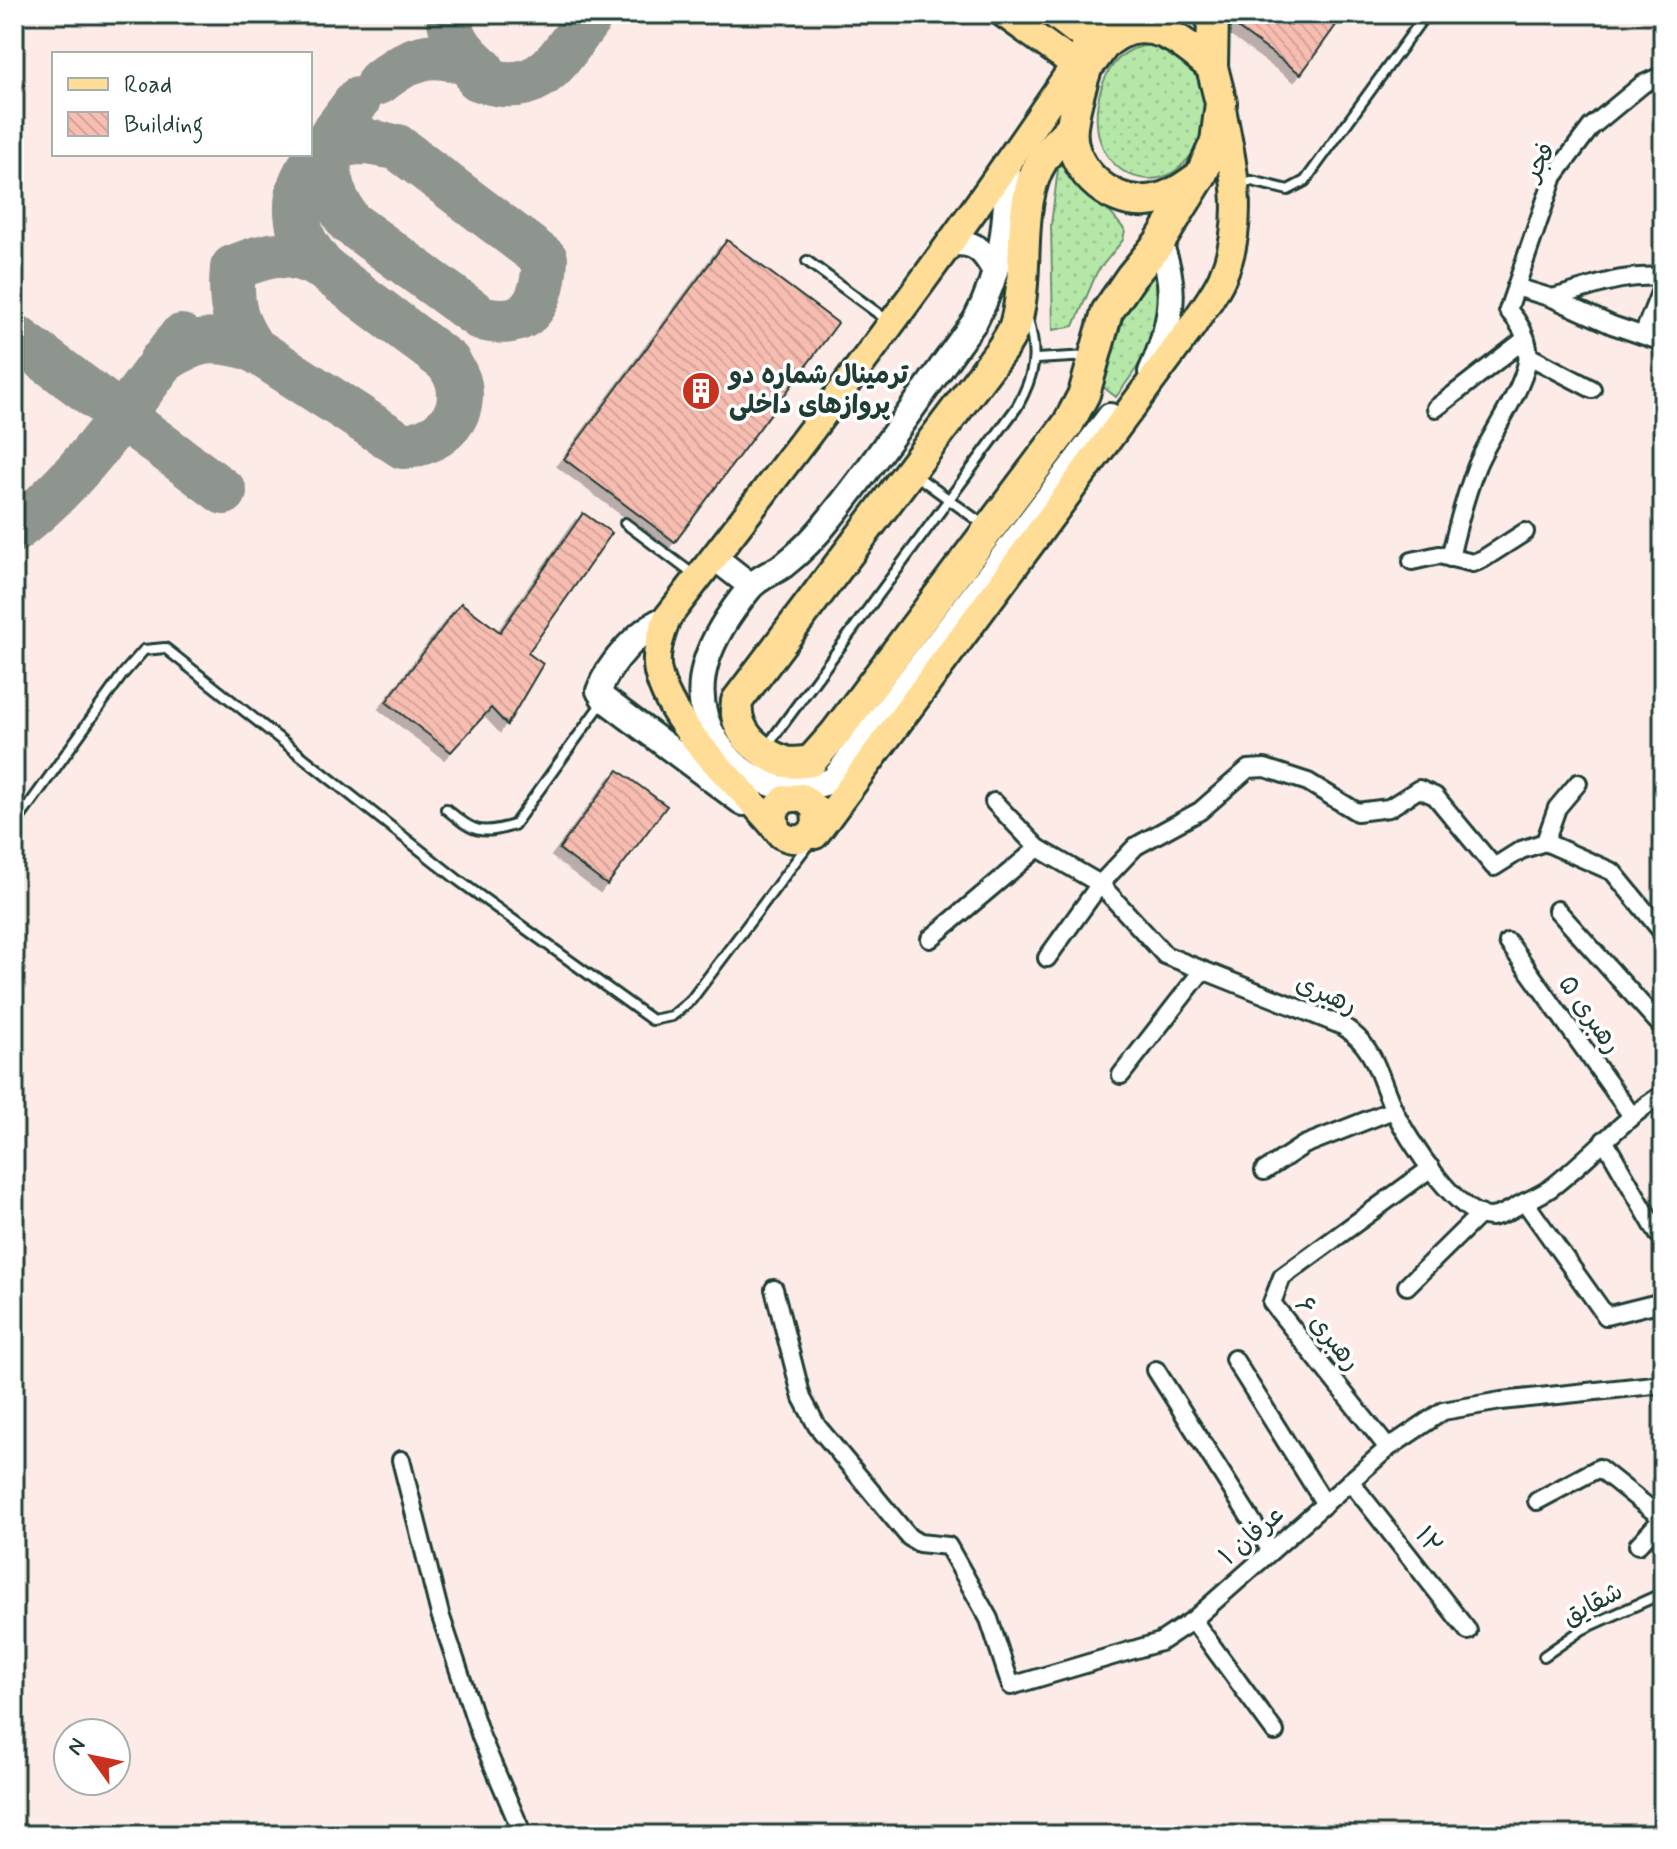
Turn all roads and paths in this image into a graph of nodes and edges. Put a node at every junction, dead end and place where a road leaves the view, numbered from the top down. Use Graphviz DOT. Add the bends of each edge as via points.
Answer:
graph roads {
  1 [pos="1004,14"];
  2 [pos="1053,14"];
  3 [pos="1213,14"];
  4 [pos="1426,14"];
  5 [pos="1093,41"];
  6 [pos="1212,67"];
  7 [pos="1663,75"];
  8 [pos="1221,103"];
  9 [pos="1071,128"];
  10 [pos="1008,165"];
  11 [pos="1201,175"];
  12 [pos="1237,183"];
  13 [pos="1159,243"];
  14 [pos="950,244"];
  15 [pos="807,261"];
  16 [pos="994,270"];
  17 [pos="1663,277"];
  18 [pos="1663,285"];
  19 [pos="1516,287"];
  20 [pos="1021,295"];
  21 [pos="1552,298"];
  22 [pos="891,323"];
  23 [pos="1163,345"];
  24 [pos="1526,347"];
  25 [pos="1093,355"];
  26 [pos="1036,359"];
  27 [pos="1592,389"];
  28 [pos="1143,393"];
  29 [pos="1436,408"];
  30 [pos="910,471"];
  31 [pos="949,499"];
  32 [pos="625,523"];
  33 [pos="988,528"];
  34 [pos="1525,532"];
  35 [pos="1450,558"];
  36 [pos="1412,561"];
  37 [pos="706,567"];
  38 [pos="751,586"];
  39 [pos="667,618"];
  40 [pos="604,699"];
  41 [pos="764,751"];
  42 [pos="1578,783"];
  43 [pos="994,802"];
  44 [pos="446,809"];
  45 [pos="14,826"];
  46 [pos="776,828"];
  47 [pos="814,834"];
  48 [pos="1545,842"];
  49 [pos="1038,848"];
  50 [pos="1100,884"];
  51 [pos="1557,910"];
  52 [pos="1663,933"];
  53 [pos="930,939"];
  54 [pos="1508,942"];
  55 [pos="1047,958"];
  56 [pos="1202,971"];
  57 [pos="1663,1028"];
  58 [pos="1121,1075"];
  59 [pos="1663,1094"];
  60 [pos="1393,1110"];
  61 [pos="1632,1116"];
  62 [pos="1604,1140"];
  63 [pos="1431,1168"];
  64 [pos="1264,1171"];
  65 [pos="1525,1202"];
  66 [pos="1480,1214"];
  67 [pos="1658,1234"];
  68 [pos="1407,1286"];
  69 [pos="774,1289"];
  70 [pos="1658,1303"];
  71 [pos="1234,1359"];
  72 [pos="1156,1370"];
  73 [pos="1663,1384"];
  74 [pos="1388,1448"];
  75 [pos="401,1460"];
  76 [pos="1350,1481"];
  77 [pos="1537,1501"];
  78 [pos="1325,1504"];
  79 [pos="1663,1519"];
  80 [pos="1638,1545"];
  81 [pos="1271,1551"];
  82 [pos="1663,1593"];
  83 [pos="1193,1620"];
  84 [pos="1468,1631"];
  85 [pos="1544,1656"];
  86 [pos="1275,1732"];
  87 [pos="523,1835"];
  1 -- 5 [label="main road"];
  2 -- 5 [label="main road"];
  3 -- 6 [label="highway"];
  4 -- 12 [label="lane" via="1305,181 1288,190 1252,181"];
  5 -- 6 [label="highway" via="1158,29 1185,43"];
  5 -- 9 [label="highway"];
  5 -- 10 [label="main road"];
  6 -- 8 [label="highway"];
  7 -- 19 [label="street, فجر" via="1643,84 1591,127 1554,176"];
  8 -- 11 [label="highway" via="1216,142"];
  8 -- 12 [label="main road"];
  9 -- 11 [label="highway" via="1075,153 1091,178 1114,196 1145,202 1176,194"];
  9 -- 20 [label="highway" via="1036,172"];
  10 -- 14 [label="main road"];
  10 -- 16 [label="main road" via="1005,228"];
  11 -- 13 [label="highway"];
  12 -- 28 [label="main road" via="1234,239 1222,278"];
  13 -- 23 [label="main road" via="1170,278 1171,317"];
  13 -- 25 [label="highway" via="1107,312"];
  14 -- 16 [label="main road" via="979,248"];
  14 -- 22 [label="main road"];
  15 -- 22 [label="lane"];
  16 -- 38 [label="main road" via="975,321 831,516 802,551"];
  17 -- 21 [label="street" via="1603,281"];
  18 -- 21 [label="street" via="1651,338"];
  19 -- 21 [label="street"];
  19 -- 24 [label="street, فجر" via="1508,310 1521,325"];
  20 -- 26 [label="lane"];
  20 -- 30 [label="highway" via="1016,325 1002,349"];
  22 -- 37 [label="main road"];
  23 -- 28 [label="main road"];
  23 -- 38 [label="main road" via="855,755 833,780 813,788 788,789 743,771 724,753 702,711 706,657"];
  24 -- 27 [label="street"];
  24 -- 29 [label="street"];
  24 -- 35 [label="street" via="1515,393 1477,464"];
  25 -- 26 [label="lane"];
  25 -- 33 [label="highway" via="1084,394 1068,424"];
  26 -- 31 [label="lane" via="1017,407"];
  28 -- 47 [label="main road"];
  30 -- 31 [label="lane"];
  30 -- 41 [label="highway" via="737,701 735,718 744,736"];
  31 -- 33 [label="lane"];
  31 -- 41 [label="lane"];
  32 -- 37 [label="lane"];
  33 -- 41 [label="highway" via="811,761 788,763"];
  34 -- 35 [label="street" via="1473,563"];
  35 -- 36 [label="street"];
  37 -- 38 [label="main road"];
  37 -- 39 [label="main road"];
  39 -- 40 [label="main road" via="639,634 604,679 599,691"];
  39 -- 46 [label="main road" via="658,642 658,670 666,695 681,722"];
  40 -- 44 [label="lane" via="514,825 492,832 471,830"];
  40 -- 46 [label="main road"];
  42 -- 48 [label="street" via="1557,808"];
  43 -- 49 [label="street, رهبری"];
  45 -- 47 [label="lane" via="123,674 144,650 165,648 458,880 652,1020 672,1016 691,1000"];
  46 -- 47 [label="main road" via="797,840"];
  46 -- 47 [label="main road" via="774,811 794,796 815,808"];
  48 -- 50 [label="street" via="1494,867 1435,796 1419,789 1389,808 1357,812 1308,782 1265,768 1248,769 1200,811 1136,846"];
  48 -- 52 [label="street" via="1613,872"];
  49 -- 50 [label="street, رهبری"];
  49 -- 53 [label="street"];
  50 -- 55 [label="street"];
  50 -- 56 [label="street, رهبری" via="1165,955"];
  51 -- 57 [label="street"];
  54 -- 61 [label="street, رهبری ۵"];
  56 -- 58 [label="street"];
  56 -- 60 [label="street, رهبری" via="1358,1036 1375,1060"];
  59 -- 61 [label="street"];
  60 -- 63 [label="street, رهبری"];
  60 -- 64 [label="street" via="1304,1145"];
  61 -- 62 [label="street"];
  62 -- 65 [label="street" via="1549,1189"];
  62 -- 67 [label="street"];
  63 -- 66 [label="street, رهبری" via="1464,1205"];
  63 -- 74 [label="street, رهبری ۶" via="1282,1277 1272,1303"];
  65 -- 66 [label="street" via="1503,1214"];
  65 -- 70 [label="street" via="1606,1316"];
  66 -- 68 [label="street"];
  69 -- 83 [label="street, عرفان ۱" via="802,1398 817,1426 909,1537 948,1546 989,1619 1011,1686 1160,1642"];
  71 -- 78 [label="street"];
  72 -- 81 [label="street"];
  73 -- 74 [label="street, عرفان ۱" via="1443,1411"];
  74 -- 76 [label="street, عرفان ۱"];
  75 -- 87 [label="street" via="440,1614 481,1737"];
  76 -- 78 [label="street, عرفان ۱"];
  76 -- 84 [label="street, ۱۲"];
  77 -- 79 [label="street" via="1599,1468"];
  78 -- 81 [label="street, عرفان ۱"];
  79 -- 80 [label="street"];
  81 -- 83 [label="street, عرفان ۱"];
  82 -- 85 [label="lane, شقایق" via="1583,1629"];
  83 -- 86 [label="street"];
}
